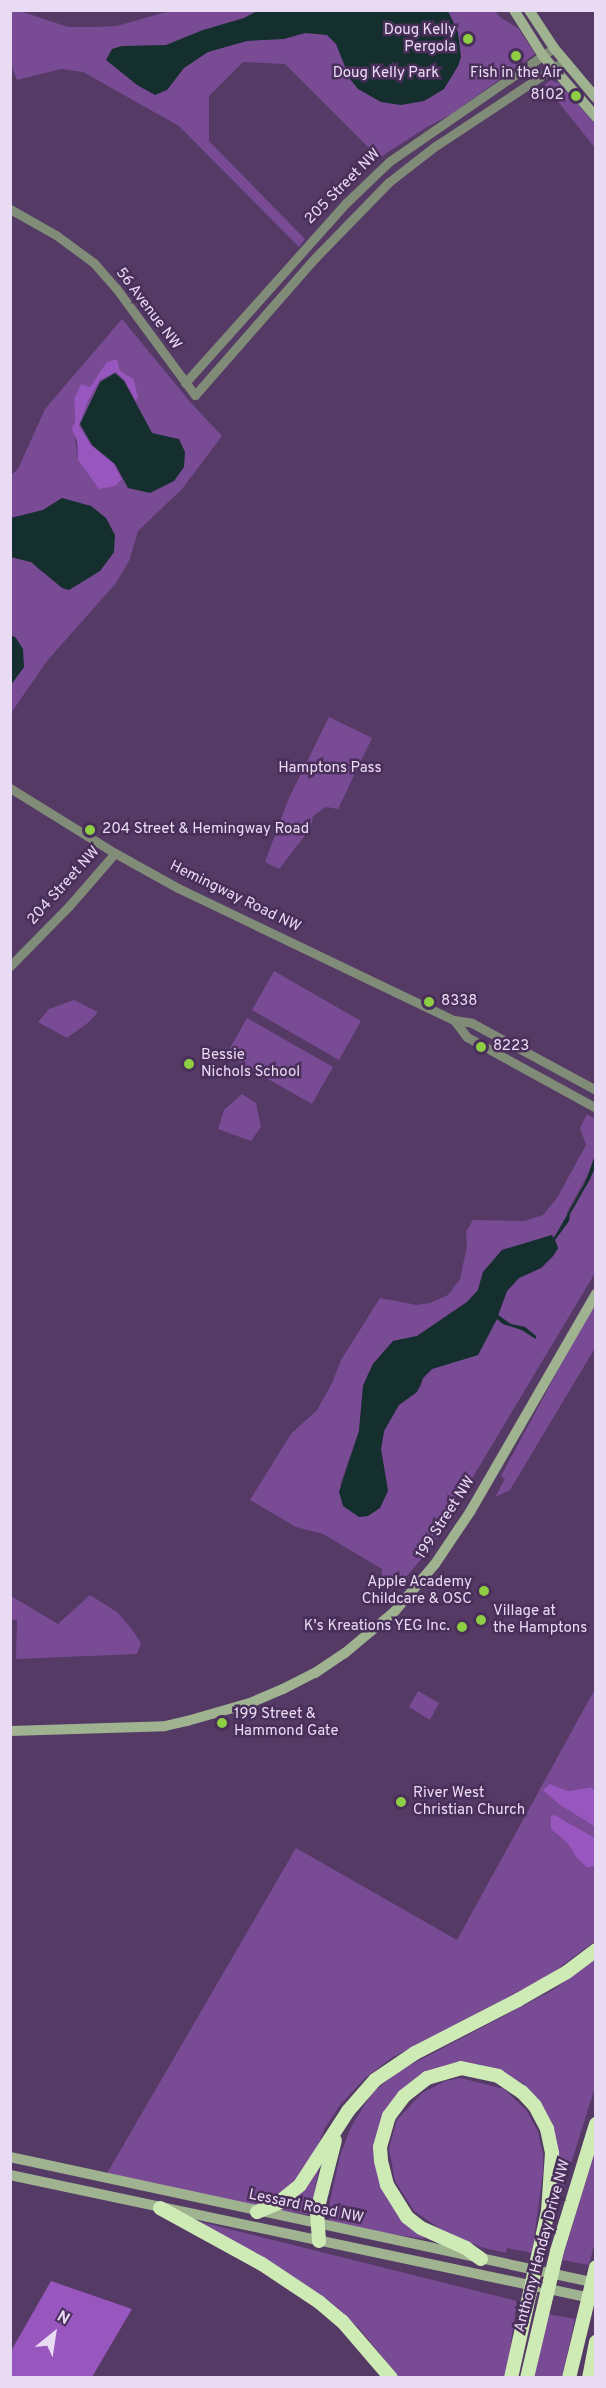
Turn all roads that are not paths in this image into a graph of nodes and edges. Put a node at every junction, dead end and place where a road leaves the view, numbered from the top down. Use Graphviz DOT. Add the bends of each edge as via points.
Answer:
graph roads {
  1 [pos="514,10"];
  2 [pos="529,10"];
  3 [pos="554,48"];
  4 [pos="543,56"];
  5 [pos="564,61"];
  6 [pos="553,68"];
  7 [pos="596,98"];
  8 [pos="596,117"];
  9 [pos="10,209"];
  10 [pos="185,383"];
  11 [pos="195,395"];
  12 [pos="10,788"];
  13 [pos="115,853"];
  14 [pos="10,966"];
  15 [pos="454,1020"];
  16 [pos="596,1090"];
  17 [pos="596,1108"];
  18 [pos="596,1294"];
  19 [pos="10,1731"];
  20 [pos="596,1950"];
  21 [pos="348,2111"];
  22 [pos="596,2124"];
  23 [pos="10,2157"];
  24 [pos="10,2175"];
  25 [pos="160,2208"];
  26 [pos="257,2212"];
  27 [pos="316,2224"];
  28 [pos="319,2241"];
  29 [pos="481,2259"];
  30 [pos="596,2267"];
  31 [pos="596,2283"];
  32 [pos="596,2299"];
  33 [pos="596,2343"];
  34 [pos="391,2378"];
  35 [pos="511,2378"];
  36 [pos="527,2378"];
  37 [pos="569,2378"];
  38 [pos="589,2378"];
  1 -- 4 [label="main road"];
  2 -- 3 [label="main road"];
  3 -- 4 [label="street, 205 Street NW"];
  3 -- 5 [label="main road"];
  4 -- 6 [label="main road"];
  4 -- 10 [label="street, 205 Street NW" via="390,161 346,203"];
  5 -- 6 [label="street, 205 Street NW"];
  5 -- 7 [label="main road"];
  6 -- 8 [label="main road"];
  6 -- 11 [label="street, 205 Street NW" via="434,147 389,182 315,258"];
  9 -- 10 [label="street, 56 Avenue NW" via="56,235 94,263"];
  10 -- 11 [label="street, 56 Avenue NW"];
  12 -- 13 [label="street, Hemingway Road NW"];
  13 -- 14 [label="street, 204 Street NW"];
  13 -- 15 [label="street, Hemingway Road NW" via="236,916"];
  15 -- 16 [label="street, Hemingway Road NW" via="472,1023"];
  15 -- 17 [label="street, Hemingway Road NW" via="467,1037"];
  18 -- 19 [label="main road, 199 Street NW" via="470,1512 435,1564 395,1611 345,1653 283,1689 187,1721 165,1726"];
  20 -- 21 [label="highway" via="528,1995 391,2068 366,2088"];
  21 -- 26 [label="highway" via="300,2185 283,2200"];
  21 -- 27 [label="highway" via="326,2169"];
  22 -- 36 [label="highway, Anthony Henday Drive NW" via="556,2251"];
  23 -- 26 [label="main road, Lessard Road NW"];
  24 -- 25 [label="main road, Lessard Road NW"];
  25 -- 28 [label="main road, Lessard Road NW"];
  25 -- 34 [label="highway" via="262,2264 319,2302 342,2321"];
  26 -- 27 [label="main road, Lessard Road NW"];
  27 -- 28 [label="highway"];
  27 -- 29 [label="main road, Lessard Road NW"];
  28 -- 32 [label="main road, Lessard Road NW"];
  29 -- 31 [label="main road, Lessard Road NW"];
  29 -- 35 [label="highway" via="407,2217 387,2185 381,2162 380,2147 389,2116 404,2096 428,2078 461,2068 498,2076 522,2092 547,2128 552,2153 548,2211"];
  30 -- 37 [label="highway"];
  33 -- 38 [label="highway"];
}
